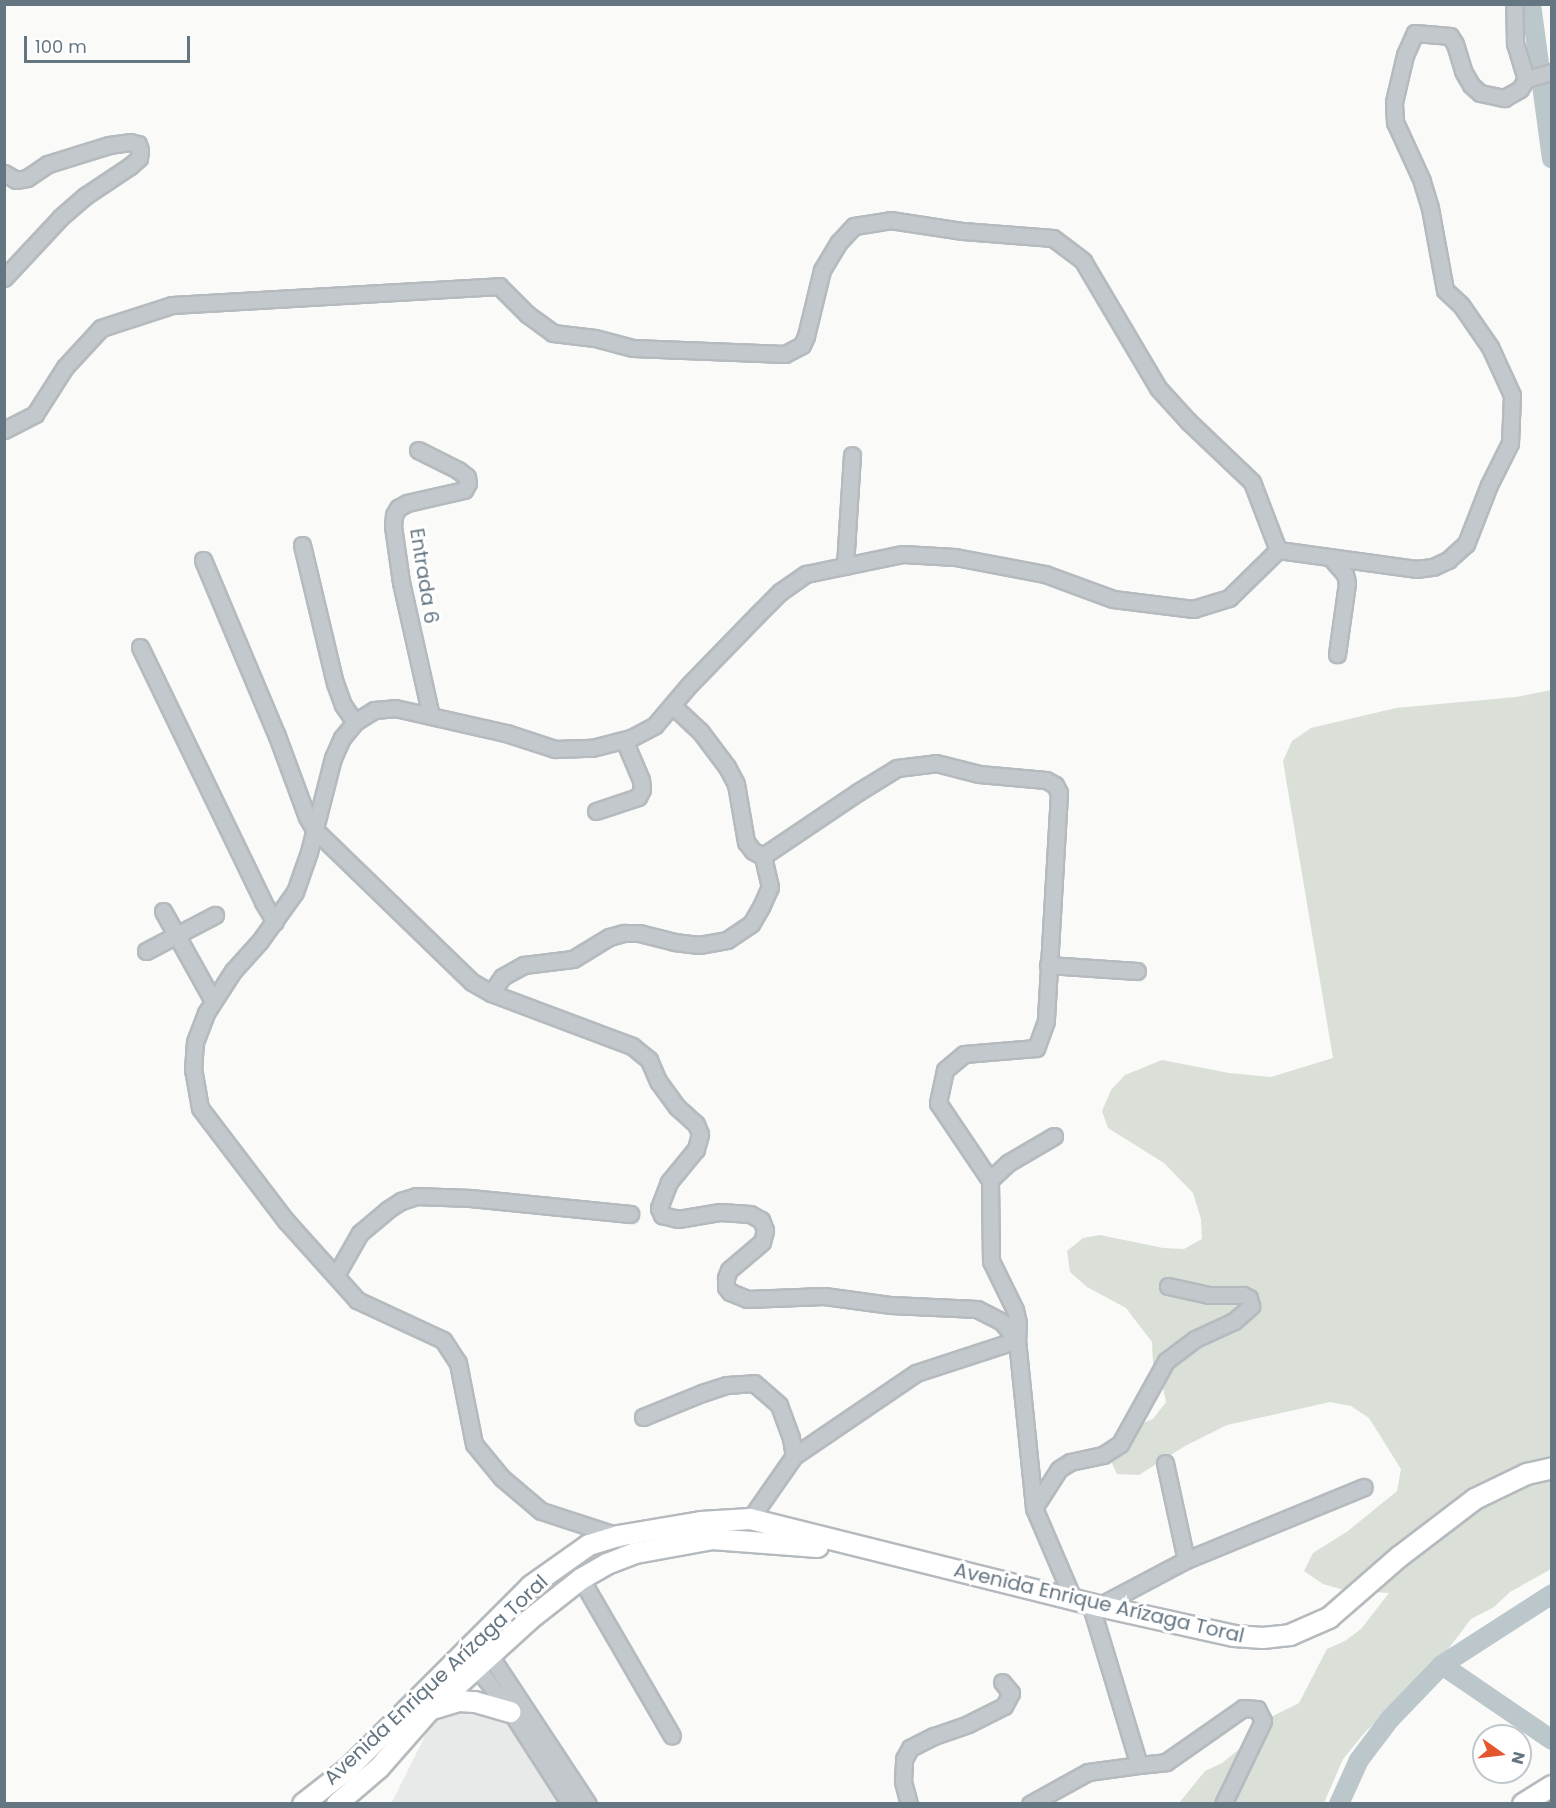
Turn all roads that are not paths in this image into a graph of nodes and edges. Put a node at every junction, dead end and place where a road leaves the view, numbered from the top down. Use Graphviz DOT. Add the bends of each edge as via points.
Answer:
graph roads {
  1 [pos="1514,4"];
  2 [pos="1551,72"];
  3 [pos="1526,79"];
  4 [pos="4,173"];
  5 [pos="4,278"];
  6 [pos="4,430"];
  7 [pos="418,450"];
  8 [pos="852,454"];
  9 [pos="302,545"];
  10 [pos="1278,550"];
  11 [pos="1331,558"];
  12 [pos="203,560"];
  13 [pos="845,566"];
  14 [pos="140,647"];
  15 [pos="1337,654"];
  16 [pos="674,706"];
  17 [pos="431,716"];
  18 [pos="355,722"];
  19 [pos="624,740"];
  20 [pos="596,812"];
  21 [pos="314,829"];
  22 [pos="764,856"];
  23 [pos="163,911"];
  24 [pos="215,915"];
  25 [pos="275,922"];
  26 [pos="177,937"];
  27 [pos="146,951"];
  28 [pos="1048,965"];
  29 [pos="1137,971"];
  30 [pos="491,993"];
  31 [pos="212,999"];
  32 [pos="1054,1136"];
  33 [pos="990,1180"];
  34 [pos="630,1214"];
  35 [pos="336,1275"];
  36 [pos="1168,1286"];
  37 [pos="1017,1340"];
  38 [pos="643,1417"];
  39 [pos="794,1456"];
  40 [pos="1165,1463"];
  41 [pos="1551,1468"];
  42 [pos="1364,1487"];
  43 [pos="1034,1508"];
  44 [pos="750,1519"];
  45 [pos="618,1536"];
  46 [pos="636,1553"];
  47 [pos="884,1554"];
  48 [pos="1186,1560"];
  49 [pos="581,1579"];
  50 [pos="1087,1602"];
  51 [pos="478,1654"];
  52 [pos="1002,1683"];
  53 [pos="428,1712"];
  54 [pos="511,1712"];
  55 [pos="672,1736"];
  56 [pos="1139,1765"];
  57 [pos="1551,1786"];
  58 [pos="303,1803"];
  59 [pos="337,1803"];
  60 [pos="570,1803"];
  61 [pos="588,1803"];
  62 [pos="909,1803"];
  63 [pos="1030,1803"];
  64 [pos="1223,1803"];
  65 [pos="1523,1803"];
  1 -- 3 [label="street" via="1515,43"];
  2 -- 3 [label="street"];
  3 -- 11 [label="street" via="1520,89 1504,98 1480,93 1470,85 1450,36 1415,33 1405,55 1394,102 1395,122 1422,181 1445,290 1461,305 1490,347 1512,395 1510,443 1466,544 1448,560 1416,569"];
  4 -- 5 [label="street" via="16,180 27,178 48,164 78,153 120,144 138,144 140,150 139,158 130,166 60,218"];
  6 -- 10 [label="street" via="35,414 65,367 101,328 172,305 499,286 552,333 633,348 785,354 802,345 822,270 839,242 854,226 890,220 1053,238 1083,261 1158,388 1252,482"];
  7 -- 17 [label="street, Entrada 6" via="458,470 468,483 464,490 407,503 394,515 401,582"];
  8 -- 13 [label="street"];
  9 -- 18 [label="street" via="335,683"];
  10 -- 11 [label="street"];
  10 -- 13 [label="street" via="1229,598 1193,609 1113,598 1045,574 955,557 903,554"];
  11 -- 15 [label="street" via="1345,574 1347,583"];
  12 -- 21 [label="street"];
  13 -- 16 [label="street" via="806,574 780,592 689,685"];
  14 -- 25 [label="street"];
  16 -- 19 [label="street" via="655,725"];
  16 -- 22 [label="street" via="700,731 727,767 736,784 746,842"];
  17 -- 18 [label="street" via="395,708 374,710"];
  17 -- 19 [label="street" via="555,749 592,748"];
  18 -- 21 [label="street" via="333,758"];
  19 -- 20 [label="street" via="642,789 638,797"];
  21 -- 25 [label="street" via="295,892"];
  21 -- 30 [label="street" via="472,982"];
  22 -- 28 [label="street" via="897,768 936,763 979,774 1046,780 1059,793"];
  22 -- 30 [label="street" via="770,887 751,924 727,940 699,945 639,933 609,937 573,959 524,965 502,977"];
  23 -- 26 [label="street"];
  24 -- 26 [label="street"];
  25 -- 31 [label="street"];
  26 -- 27 [label="street"];
  26 -- 31 [label="street"];
  28 -- 29 [label="street"];
  28 -- 33 [label="street" via="1046,1021 1036,1048 964,1054 945,1070 938,1103"];
  30 -- 37 [label="street" via="622,1041 649,1060 658,1080 700,1134 696,1149 665,1190 659,1208 662,1215 678,1219 720,1212 750,1214 761,1220 765,1230 762,1242 729,1270 726,1287 730,1292 747,1299 824,1296 891,1305 977,1309 1001,1321"];
  31 -- 35 [label="street" via="195,1042 193,1070 201,1108 286,1221"];
  32 -- 33 [label="street" via="1008,1163"];
  33 -- 37 [label="street" via="991,1261 1015,1310"];
  34 -- 35 [label="street" via="416,1196 387,1210 360,1233"];
  35 -- 45 [label="street" via="357,1300 443,1340 458,1363 474,1444 502,1479 542,1511"];
  36 -- 43 [label="street" via="1209,1295 1243,1295 1249,1298 1251,1306 1234,1321 1195,1339 1166,1361 1120,1444 1103,1455 1070,1462 1059,1469"];
  37 -- 39 [label="street" via="916,1373"];
  37 -- 43 [label="street"];
  38 -- 39 [label="street" via="719,1388 754,1383 778,1405"];
  39 -- 44 [label="street"];
  40 -- 48 [label="street"];
  41 -- 50 [label="main road, Avenida Enrique Arízaga Toral" via="1527,1474 1475,1499 1399,1557 1329,1618 1290,1635 1234,1636"];
  42 -- 48 [label="street"];
  43 -- 50 [label="street"];
  44 -- 45 [label="main road, Avenida Enrique Arízaga Toral" via="700,1522"];
  44 -- 47 [label="main road, Avenida Enrique Arízaga Toral"];
  45 -- 46 [label="street"];
  45 -- 51 [label="main road, Avenida Enrique Arízaga Toral" via="590,1545 531,1586"];
  46 -- 47 [label="main road, Avenida Enrique Arízaga Toral" via="712,1539"];
  46 -- 49 [label="main road, Avenida Enrique Arízaga Toral"];
  47 -- 50 [label="main road, Avenida Enrique Arízaga Toral"];
  48 -- 50 [label="street"];
  49 -- 51 [label="main road, Avenida Enrique Arízaga Toral"];
  49 -- 55 [label="street"];
  50 -- 56 [label="street"];
  51 -- 53 [label="main road, Avenida Enrique Arízaga Toral"];
  51 -- 54 [label="street"];
  51 -- 58 [label="main road, Avenida Enrique Arízaga Toral" via="349,1768"];
  51 -- 61 [label="street"];
  52 -- 62 [label="street" via="1011,1693 1004,1706 910,1748 904,1759 903,1781"];
  53 -- 54 [label="main road" via="459,1701"];
  53 -- 59 [label="main road, Avenida Enrique Arízaga Toral" via="379,1768"];
  54 -- 60 [label="street"];
  56 -- 63 [label="street" via="1088,1772"];
  56 -- 64 [label="street" via="1166,1762 1243,1708 1257,1709 1263,1720"];
  57 -- 65 [label="main road"];
}
